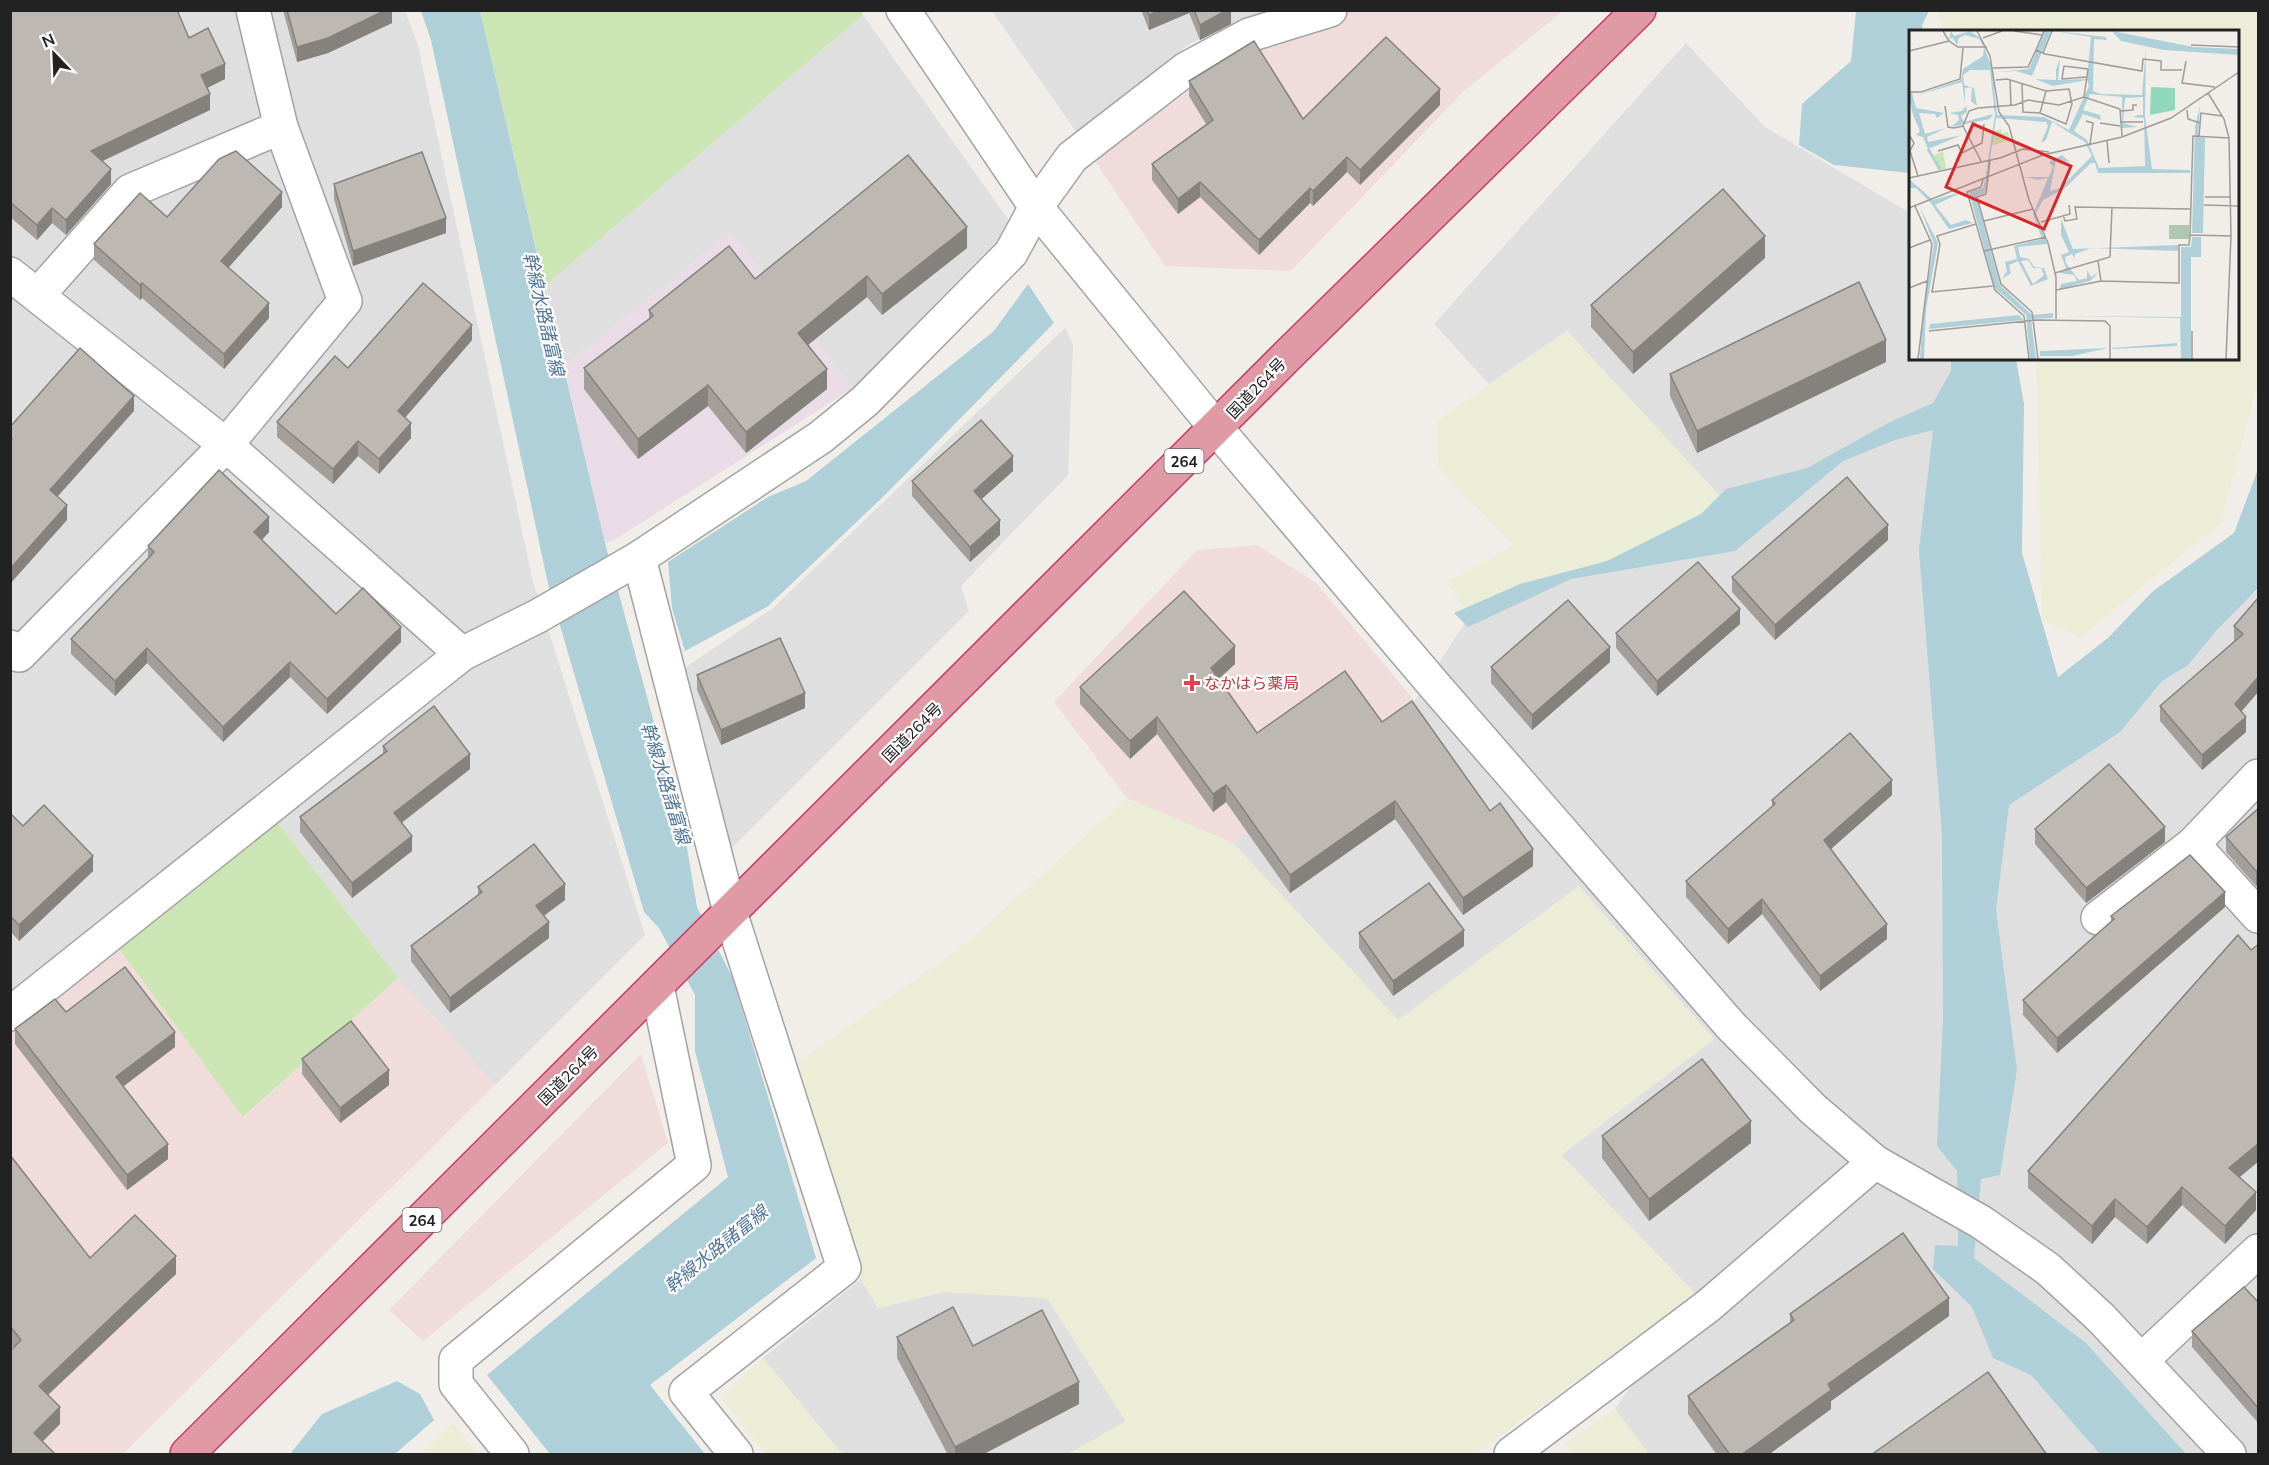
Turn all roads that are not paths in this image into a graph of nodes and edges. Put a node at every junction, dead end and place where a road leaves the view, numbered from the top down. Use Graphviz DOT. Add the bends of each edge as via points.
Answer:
graph roads {
  1 [pos="253,10"];
  2 [pos="903,10"];
  3 [pos="1330,10"];
  4 [pos="1639,10"];
  5 [pos="281,127"];
  6 [pos="1036,207"];
  7 [pos="10,274"];
  8 [pos="38,295"];
  9 [pos="1216,428"];
  10 [pos="226,445"];
  11 [pos="639,558"];
  12 [pos="10,647"];
  13 [pos="462,654"];
  14 [pos="2259,776"];
  15 [pos="2193,844"];
  16 [pos="730,912"];
  17 [pos="2259,916"];
  18 [pos="2098,918"];
  19 [pos="657,986"];
  20 [pos="10,1014"];
  21 [pos="1875,1162"];
  22 [pos="2259,1251"];
  23 [pos="2142,1360"];
  24 [pos="187,1455"];
  25 [pos="512,1455"];
  26 [pos="736,1455"];
  27 [pos="1511,1455"];
  28 [pos="2229,1455"];
  1 -- 5 [label="street"];
  2 -- 6 [label="street"];
  3 -- 6 [label="street" via="1248,35 1186,69 1072,157"];
  4 -- 9 [label="highway, 国道264号 / 264"];
  5 -- 8 [label="street" via="130,191"];
  5 -- 10 [label="street" via="345,301"];
  6 -- 9 [label="street"];
  6 -- 11 [label="street" via="1011,253 864,401 821,437"];
  7 -- 8 [label="street"];
  8 -- 10 [label="street"];
  9 -- 16 [label="highway, 国道264号 / 264"];
  9 -- 21 [label="street" via="1731,1026 1813,1109"];
  10 -- 12 [label="street" via="20,655"];
  10 -- 13 [label="street"];
  11 -- 13 [label="street"];
  11 -- 16 [label="street"];
  13 -- 20 [label="street"];
  14 -- 15 [label="street"];
  15 -- 17 [label="street"];
  15 -- 18 [label="street"];
  16 -- 19 [label="highway, 国道264号 / 264"];
  16 -- 26 [label="street" via="844,1268 686,1392"];
  19 -- 24 [label="highway, 国道264号 / 264"];
  19 -- 25 [label="street" via="694,1165 456,1360 456,1384"];
  21 -- 23 [label="street" via="1981,1222 2048,1269"];
  21 -- 27 [label="street" via="1708,1306"];
  22 -- 23 [label="street"];
  23 -- 28 [label="street"];
}
